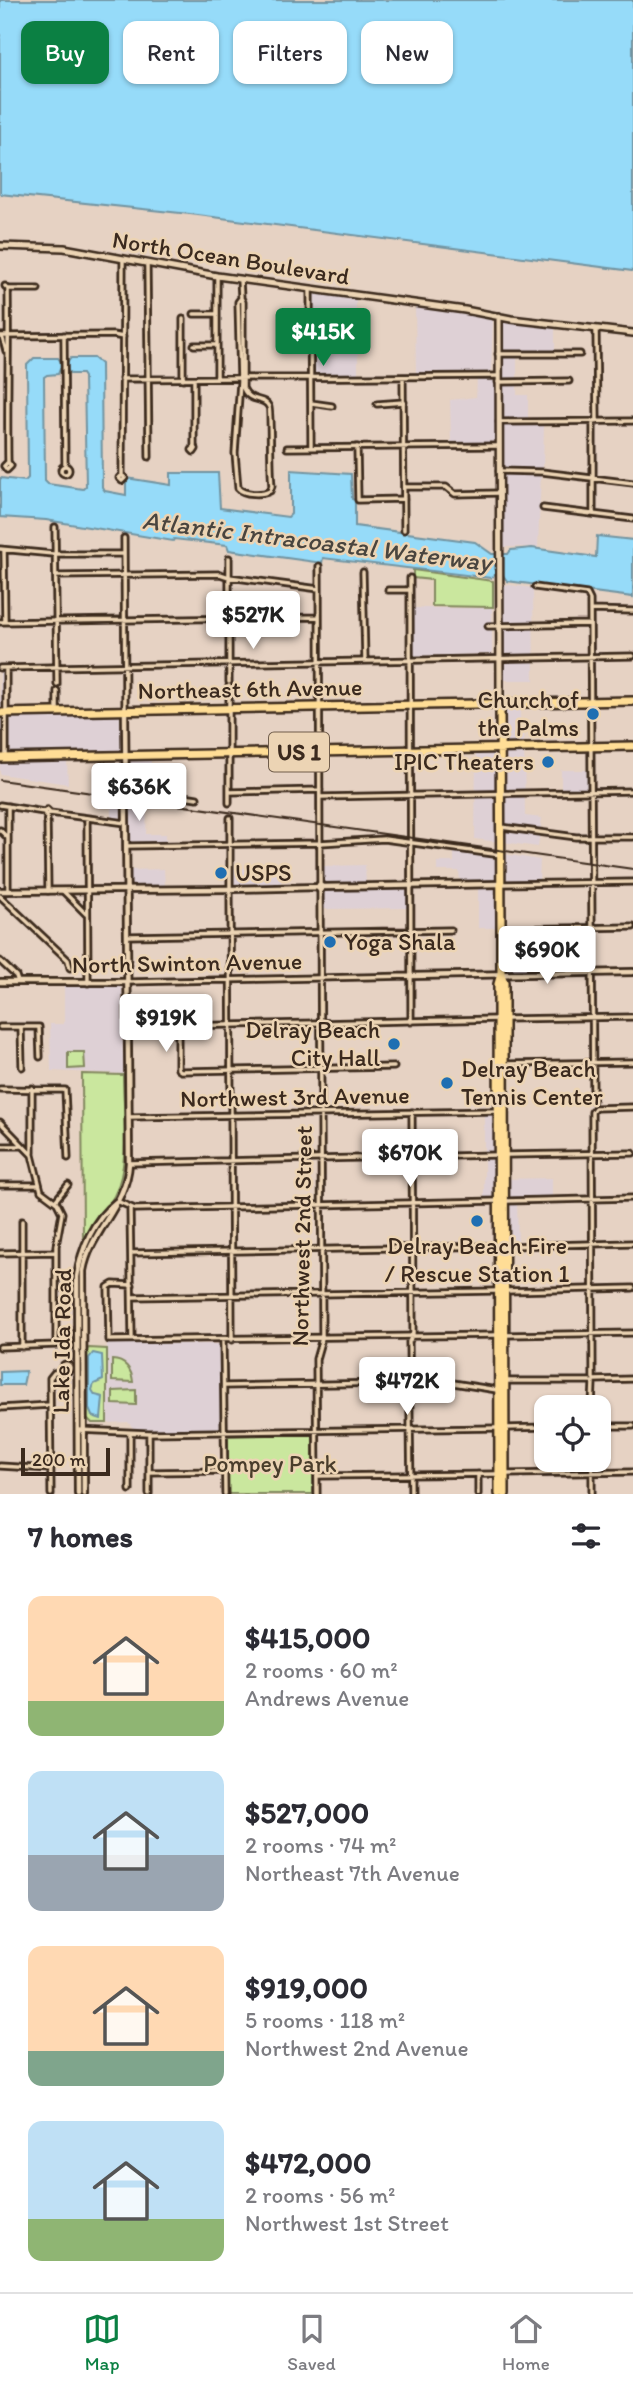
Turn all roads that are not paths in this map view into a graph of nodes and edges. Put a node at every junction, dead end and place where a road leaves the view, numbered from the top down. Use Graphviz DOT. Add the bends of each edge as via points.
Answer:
graph roads {
  1 [pos="0,246"];
  2 [pos="123,260"];
  3 [pos="147,264"];
  4 [pos="217,276"];
  5 [pos="240,279"];
  6 [pos="38,289"];
  7 [pos="310,289"];
  8 [pos="194,314"];
  9 [pos="217,314"];
  10 [pos="499,316"];
  11 [pos="183,320"];
  12 [pos="596,329"];
  13 [pos="633,333"];
  14 [pos="64,335"];
  15 [pos="1,336"];
  16 [pos="9,336"];
  17 [pos="123,337"];
  18 [pos="194,345"];
  19 [pos="217,345"];
  20 [pos="498,354"];
  21 [pos="580,354"];
  22 [pos="7,356"];
  23 [pos="310,377"];
  24 [pos="404,377"];
  25 [pos="217,378"];
  26 [pos="241,378"];
  27 [pos="122,379"];
  28 [pos="148,379"];
  29 [pos="183,379"];
  30 [pos="194,379"];
  31 [pos="498,379"];
  32 [pos="569,381"];
  33 [pos="250,397"];
  34 [pos="239,401"];
  35 [pos="404,402"];
  36 [pos="311,403"];
  37 [pos="377,404"];
  38 [pos="332,406"];
  39 [pos="633,421"];
  40 [pos="499,422"];
  41 [pos="595,422"];
  42 [pos="499,446"];
  43 [pos="357,447"];
  44 [pos="404,447"];
  45 [pos="194,448"];
  46 [pos="287,448"];
  47 [pos="311,448"];
  48 [pos="149,457"];
  49 [pos="8,462"];
  50 [pos="65,466"];
  51 [pos="499,471"];
  52 [pos="122,475"];
  53 [pos="593,478"];
  54 [pos="633,483"];
  55 [pos="404,487"];
  56 [pos="499,494"];
  57 [pos="404,499"];
  58 [pos="543,508"];
  59 [pos="593,514"];
  60 [pos="633,519"];
  61 [pos="55,527"];
  62 [pos="404,530"];
  63 [pos="124,538"];
  64 [pos="2,549"];
  65 [pos="56,554"];
  66 [pos="124,554"];
  67 [pos="229,558"];
  68 [pos="319,566"];
  69 [pos="363,572"];
  70 [pos="124,575"];
  71 [pos="56,576"];
  72 [pos="229,577"];
  73 [pos="410,578"];
  74 [pos="534,587"];
  75 [pos="319,589"];
  76 [pos="388,590"];
  77 [pos="410,590"];
  78 [pos="590,610"];
  79 [pos="633,611"];
  80 [pos="319,617"];
  81 [pos="229,618"];
  82 [pos="125,620"];
  83 [pos="3,622"];
  84 [pos="56,622"];
  85 [pos="590,624"];
  86 [pos="488,626"];
  87 [pos="500,626"];
  88 [pos="633,656"];
  89 [pos="590,657"];
  90 [pos="500,659"];
  91 [pos="409,660"];
  92 [pos="365,661"];
  93 [pos="319,662"];
  94 [pos="229,664"];
  95 [pos="125,666"];
  96 [pos="57,667"];
  97 [pos="3,668"];
  98 [pos="57,684"];
  99 [pos="57,691"];
  100 [pos="590,701"];
  101 [pos="633,701"];
  102 [pos="500,703"];
  103 [pos="409,705"];
  104 [pos="320,706"];
  105 [pos="229,709"];
  106 [pos="125,711"];
  107 [pos="57,712"];
  108 [pos="3,713"];
  109 [pos="633,746"];
  110 [pos="590,747"];
  111 [pos="500,749"];
  112 [pos="409,750"];
  113 [pos="320,752"];
  114 [pos="230,753"];
  115 [pos="125,755"];
  116 [pos="3,758"];
  117 [pos="126,787"];
  118 [pos="320,790"];
  119 [pos="633,791"];
  120 [pos="229,792"];
  121 [pos="591,792"];
  122 [pos="501,794"];
  123 [pos="410,795"];
  124 [pos="320,797"];
  125 [pos="197,798"];
  126 [pos="229,803"];
  127 [pos="0,805"];
  128 [pos="8,806"];
  129 [pos="47,814"];
  130 [pos="87,818"];
  131 [pos="230,818"];
  132 [pos="126,823"];
  133 [pos="501,827"];
  134 [pos="0,830"];
  135 [pos="633,836"];
  136 [pos="591,837"];
  137 [pos="8,838"];
  138 [pos="320,843"];
  139 [pos="410,843"];
  140 [pos="230,844"];
  141 [pos="127,846"];
  142 [pos="501,855"];
  143 [pos="633,882"];
  144 [pos="591,883"];
  145 [pos="501,884"];
  146 [pos="410,886"];
  147 [pos="320,887"];
  148 [pos="230,889"];
  149 [pos="8,891"];
  150 [pos="48,891"];
  151 [pos="63,891"];
  152 [pos="87,891"];
  153 [pos="127,891"];
  154 [pos="0,894"];
  155 [pos="88,916"];
  156 [pos="633,927"];
  157 [pos="592,928"];
  158 [pos="501,929"];
  159 [pos="451,930"];
  160 [pos="411,931"];
  161 [pos="321,933"];
  162 [pos="231,934"];
  163 [pos="127,936"];
  164 [pos="0,961"];
  165 [pos="70,968"];
  166 [pos="633,971"];
  167 [pos="592,972"];
  168 [pos="501,974"];
  169 [pos="411,976"];
  170 [pos="321,978"];
  171 [pos="231,979"];
  172 [pos="0,982"];
  173 [pos="18,982"];
  174 [pos="128,982"];
  175 [pos="88,983"];
  176 [pos="633,1017"];
  177 [pos="592,1018"];
  178 [pos="502,1019"];
  179 [pos="411,1022"];
  180 [pos="321,1023"];
  181 [pos="231,1024"];
  182 [pos="0,1027"];
  183 [pos="21,1027"];
  184 [pos="40,1057"];
  185 [pos="633,1062"];
  186 [pos="592,1063"];
  187 [pos="501,1064"];
  188 [pos="22,1067"];
  189 [pos="394,1067"];
  190 [pos="321,1068"];
  191 [pos="232,1070"];
  192 [pos="32,1088"];
  193 [pos="0,1089"];
  194 [pos="593,1100"];
  195 [pos="633,1107"];
  196 [pos="502,1110"];
  197 [pos="412,1112"];
  198 [pos="322,1114"];
  199 [pos="232,1115"];
  200 [pos="129,1117"];
  201 [pos="0,1122"];
  202 [pos="0,1146"];
  203 [pos="25,1146"];
  204 [pos="592,1153"];
  205 [pos="633,1153"];
  206 [pos="32,1155"];
  207 [pos="502,1155"];
  208 [pos="412,1157"];
  209 [pos="68,1158"];
  210 [pos="322,1159"];
  211 [pos="232,1161"];
  212 [pos="129,1163"];
  213 [pos="0,1185"];
  214 [pos="39,1185"];
  215 [pos="68,1185"];
  216 [pos="633,1198"];
  217 [pos="592,1199"];
  218 [pos="55,1201"];
  219 [pos="117,1201"];
  220 [pos="412,1201"];
  221 [pos="502,1201"];
  222 [pos="322,1205"];
  223 [pos="232,1207"];
  224 [pos="130,1209"];
  225 [pos="22,1222"];
  226 [pos="633,1243"];
  227 [pos="593,1244"];
  228 [pos="503,1246"];
  229 [pos="412,1247"];
  230 [pos="322,1250"];
  231 [pos="232,1251"];
  232 [pos="56,1252"];
  233 [pos="0,1253"];
  234 [pos="22,1253"];
  235 [pos="131,1253"];
  236 [pos="132,1285"];
  237 [pos="79,1287"];
  238 [pos="633,1288"];
  239 [pos="593,1289"];
  240 [pos="503,1291"];
  241 [pos="412,1292"];
  242 [pos="322,1295"];
  243 [pos="232,1296"];
  244 [pos="132,1297"];
  245 [pos="633,1333"];
  246 [pos="592,1334"];
  247 [pos="503,1335"];
  248 [pos="411,1337"];
  249 [pos="77,1338"];
  250 [pos="313,1338"];
  251 [pos="322,1338"];
  252 [pos="132,1340"];
  253 [pos="223,1340"];
  254 [pos="232,1340"];
  255 [pos="82,1346"];
  256 [pos="0,1347"];
  257 [pos="22,1347"];
  258 [pos="319,1350"];
  259 [pos="63,1371"];
  260 [pos="633,1379"];
  261 [pos="592,1380"];
  262 [pos="409,1383"];
  263 [pos="501,1384"];
  264 [pos="316,1385"];
  265 [pos="224,1386"];
  266 [pos="592,1395"];
  267 [pos="50,1405"];
  268 [pos="0,1408"];
  269 [pos="611,1426"];
  270 [pos="633,1426"];
  271 [pos="534,1427"];
  272 [pos="502,1428"];
  273 [pos="409,1429"];
  274 [pos="80,1430"];
  275 [pos="317,1430"];
  276 [pos="224,1432"];
  277 [pos="130,1433"];
  278 [pos="149,1433"];
  279 [pos="0,1466"];
  280 [pos="51,1469"];
  281 [pos="225,1471"];
  282 [pos="149,1472"];
  283 [pos="633,1472"];
  284 [pos="592,1473"];
  285 [pos="478,1474"];
  286 [pos="502,1474"];
  287 [pos="411,1475"];
  288 [pos="317,1476"];
  289 [pos="131,1490"];
  290 [pos="51,1494"];
  291 [pos="78,1494"];
  292 [pos="83,1494"];
  293 [pos="149,1494"];
  294 [pos="225,1494"];
  295 [pos="317,1494"];
  296 [pos="411,1494"];
  297 [pos="478,1494"];
  298 [pos="499,1494"];
  299 [pos="505,1494"];
  300 [pos="592,1494"];
  1 -- 2 [label="main road, North Ocean Boulevard" via="64,248"];
  2 -- 3 [label="main road, North Ocean Boulevard"];
  2 -- 17 [label="street"];
  3 -- 4 [label="main road, North Ocean Boulevard"];
  3 -- 28 [label="street"];
  4 -- 5 [label="main road, North Ocean Boulevard"];
  4 -- 9 [label="street"];
  5 -- 7 [label="main road, North Ocean Boulevard"];
  5 -- 26 [label="street"];
  6 -- 16 [label="street" via="7,288"];
  7 -- 10 [label="main road, North Ocean Boulevard"];
  7 -- 23 [label="street"];
  8 -- 9 [label="street"];
  9 -- 19 [label="street"];
  10 -- 12 [label="main road, North Ocean Boulevard"];
  10 -- 20 [label="main road"];
  11 -- 29 [label="street"];
  12 -- 13 [label="main road, North Ocean Boulevard"];
  12 -- 41 [label="street"];
  14 -- 16 [label="street"];
  14 -- 17 [label="street"];
  14 -- 50 [label="street"];
  15 -- 16 [label="street"];
  15 -- 22 [label="street"];
  16 -- 22 [label="street"];
  17 -- 27 [label="street"];
  18 -- 19 [label="street"];
  19 -- 25 [label="street"];
  20 -- 21 [label="street"];
  20 -- 31 [label="main road"];
  22 -- 49 [label="street"];
  23 -- 24 [label="street"];
  23 -- 26 [label="street"];
  23 -- 36 [label="street"];
  24 -- 31 [label="street"];
  24 -- 35 [label="street"];
  25 -- 26 [label="street"];
  25 -- 30 [label="street"];
  26 -- 33 [label="street"];
  26 -- 34 [label="street"];
  27 -- 28 [label="street"];
  27 -- 52 [label="street"];
  28 -- 29 [label="street"];
  28 -- 48 [label="street"];
  29 -- 30 [label="street"];
  30 -- 45 [label="street"];
  31 -- 32 [label="street"];
  31 -- 40 [label="main road"];
  33 -- 34 [label="street"];
  33 -- 34 [label="street" via="271,410 272,486 267,493 238,488 235,439"];
  35 -- 37 [label="street"];
  35 -- 44 [label="street"];
  36 -- 38 [label="street"];
  36 -- 47 [label="street"];
  39 -- 41 [label="street"];
  40 -- 41 [label="street"];
  40 -- 42 [label="main road"];
  41 -- 53 [label="street"];
  42 -- 44 [label="street"];
  42 -- 51 [label="main road"];
  43 -- 44 [label="street"];
  43 -- 47 [label="street"];
  43 -- 57 [label="street" via="358,500"];
  44 -- 55 [label="street"];
  46 -- 47 [label="street"];
  51 -- 53 [label="street"];
  51 -- 56 [label="main road"];
  53 -- 54 [label="street"];
  53 -- 59 [label="street"];
  55 -- 56 [label="street"];
  55 -- 57 [label="street"];
  56 -- 87 [label="main road"];
  57 -- 62 [label="street"];
  58 -- 59 [label="street"];
  59 -- 60 [label="street"];
  61 -- 65 [label="street"];
  63 -- 66 [label="street"];
  64 -- 65 [label="street"];
  64 -- 83 [label="street"];
  65 -- 66 [label="street"];
  65 -- 71 [label="street"];
  66 -- 70 [label="street"];
  67 -- 72 [label="street"];
  68 -- 75 [label="street, Northwest 2nd Street"];
  69 -- 92 [label="street"];
  70 -- 71 [label="street"];
  70 -- 72 [label="street"];
  70 -- 82 [label="street"];
  71 -- 84 [label="street"];
  72 -- 75 [label="street"];
  72 -- 81 [label="street"];
  73 -- 77 [label="street"];
  74 -- 78 [label="street" via="586,594"];
  75 -- 80 [label="street, Northwest 2nd Street"];
  76 -- 77 [label="street"];
  77 -- 91 [label="street"];
  78 -- 79 [label="street"];
  78 -- 85 [label="street"];
  80 -- 81 [label="street"];
  80 -- 93 [label="street, Northwest 2nd Street"];
  81 -- 82 [label="street"];
  81 -- 94 [label="street"];
  82 -- 84 [label="street"];
  82 -- 95 [label="street"];
  83 -- 84 [label="street"];
  84 -- 96 [label="street"];
  85 -- 87 [label="street"];
  85 -- 89 [label="street"];
  86 -- 87 [label="street"];
  87 -- 90 [label="main road"];
  88 -- 89 [label="street"];
  89 -- 90 [label="street"];
  89 -- 100 [label="street"];
  90 -- 91 [label="street"];
  90 -- 102 [label="main road"];
  91 -- 92 [label="street"];
  91 -- 103 [label="street"];
  92 -- 93 [label="street"];
  93 -- 94 [label="street"];
  93 -- 104 [label="street, Northwest 2nd Street"];
  94 -- 95 [label="street"];
  94 -- 105 [label="street"];
  95 -- 96 [label="street"];
  95 -- 106 [label="street"];
  96 -- 97 [label="street"];
  96 -- 98 [label="street"];
  97 -- 108 [label="street"];
  99 -- 107 [label="street"];
  100 -- 101 [label="main road, US 1"];
  100 -- 102 [label="main road, US 1"];
  100 -- 110 [label="street"];
  102 -- 103 [label="main road, Northeast 6th Avenue / US 1"];
  102 -- 111 [label="main road"];
  103 -- 104 [label="main road, Northeast 6th Avenue / US 1"];
  103 -- 112 [label="street"];
  104 -- 105 [label="main road, Northeast 6th Avenue / US 1"];
  104 -- 113 [label="street, Northwest 2nd Street"];
  105 -- 106 [label="main road, Northeast 6th Avenue / US 1"];
  105 -- 114 [label="street"];
  106 -- 107 [label="main road, Northeast 6th Avenue / US 1"];
  106 -- 115 [label="street, Lake Ida Road"];
  107 -- 108 [label="main road, Northeast 6th Avenue / US 1"];
  108 -- 116 [label="street"];
  109 -- 110 [label="main road, US 1"];
  110 -- 111 [label="main road, US 1"];
  110 -- 121 [label="street"];
  111 -- 112 [label="main road, US 1"];
  111 -- 122 [label="main road"];
  112 -- 113 [label="main road, US 1"];
  112 -- 123 [label="street"];
  113 -- 114 [label="main road, US 1"];
  113 -- 118 [label="street, Northwest 2nd Street"];
  114 -- 115 [label="main road, US 1"];
  114 -- 120 [label="street"];
  115 -- 116 [label="main road, US 1"];
  115 -- 117 [label="street, Lake Ida Road"];
  117 -- 125 [label="street"];
  117 -- 132 [label="street, Lake Ida Road"];
  118 -- 120 [label="street"];
  118 -- 124 [label="street, Northwest 2nd Street"];
  119 -- 121 [label="street"];
  120 -- 126 [label="street"];
  121 -- 122 [label="street"];
  121 -- 136 [label="street"];
  122 -- 123 [label="street"];
  122 -- 133 [label="main road"];
  123 -- 124 [label="street"];
  123 -- 139 [label="street"];
  124 -- 138 [label="street, Northwest 2nd Street"];
  127 -- 128 [label="street"];
  128 -- 129 [label="street"];
  128 -- 137 [label="street"];
  129 -- 130 [label="street"];
  129 -- 150 [label="street"];
  130 -- 132 [label="street"];
  130 -- 152 [label="street"];
  131 -- 140 [label="street"];
  132 -- 141 [label="street, Lake Ida Road"];
  133 -- 136 [label="street"];
  133 -- 142 [label="main road"];
  134 -- 137 [label="street"];
  135 -- 136 [label="street"];
  136 -- 144 [label="street"];
  137 -- 149 [label="street"];
  138 -- 139 [label="street" via="384,839"];
  138 -- 140 [label="street"];
  138 -- 147 [label="street, Northwest 2nd Street"];
  139 -- 142 [label="street"];
  139 -- 146 [label="street"];
  140 -- 141 [label="street"];
  140 -- 148 [label="street"];
  141 -- 153 [label="street, Lake Ida Road"];
  142 -- 145 [label="main road"];
  143 -- 144 [label="street"];
  144 -- 145 [label="street"];
  144 -- 157 [label="street"];
  145 -- 146 [label="street"];
  145 -- 158 [label="main road"];
  146 -- 147 [label="street"];
  146 -- 160 [label="street"];
  147 -- 148 [label="street"];
  147 -- 161 [label="street, Northwest 2nd Street"];
  148 -- 153 [label="street"];
  148 -- 162 [label="street"];
  149 -- 150 [label="street"];
  149 -- 154 [label="street"];
  150 -- 151 [label="street"];
  151 -- 152 [label="street"];
  151 -- 155 [label="street"];
  152 -- 153 [label="street"];
  152 -- 155 [label="street"];
  153 -- 163 [label="street, Lake Ida Road"];
  154 -- 165 [label="street" via="68,960"];
  155 -- 175 [label="street"];
  156 -- 157 [label="street"];
  157 -- 158 [label="street"];
  157 -- 167 [label="street"];
  158 -- 168 [label="main road"];
  159 -- 160 [label="street"];
  160 -- 161 [label="street"];
  160 -- 169 [label="street"];
  161 -- 162 [label="street"];
  161 -- 170 [label="street, Northwest 2nd Street"];
  162 -- 163 [label="street"];
  162 -- 171 [label="street"];
  163 -- 174 [label="street, Lake Ida Road"];
  164 -- 173 [label="street"];
  166 -- 167 [label="street, North Swinton Avenue"];
  167 -- 168 [label="street, North Swinton Avenue"];
  167 -- 177 [label="street"];
  168 -- 169 [label="street, North Swinton Avenue"];
  168 -- 178 [label="main road"];
  169 -- 170 [label="street, North Swinton Avenue"];
  169 -- 179 [label="street"];
  170 -- 171 [label="street, North Swinton Avenue"];
  170 -- 180 [label="street, Northwest 2nd Street"];
  171 -- 174 [label="street, North Swinton Avenue"];
  171 -- 181 [label="street"];
  172 -- 173 [label="street, North Swinton Avenue"];
  173 -- 175 [label="street, North Swinton Avenue"];
  174 -- 175 [label="street, North Swinton Avenue"];
  174 -- 200 [label="street, Lake Ida Road"];
  176 -- 177 [label="street"];
  177 -- 178 [label="street"];
  177 -- 186 [label="street"];
  178 -- 179 [label="street"];
  178 -- 187 [label="main road"];
  179 -- 180 [label="street"];
  180 -- 181 [label="street"];
  180 -- 190 [label="street, Northwest 2nd Street"];
  181 -- 191 [label="street"];
  181 -- 191 [label="street" via="180,1026 178,1030 179,1071"];
  182 -- 183 [label="street"];
  183 -- 184 [label="street" via="39,1027"];
  183 -- 188 [label="street"];
  185 -- 186 [label="street"];
  186 -- 187 [label="street"];
  186 -- 194 [label="street"];
  187 -- 196 [label="main road"];
  189 -- 190 [label="street"];
  190 -- 191 [label="street"];
  190 -- 198 [label="street, Northwest 2nd Street"];
  191 -- 199 [label="street"];
  192 -- 193 [label="street"];
  192 -- 206 [label="street"];
  192 -- 209 [label="street" via="65,1090"];
  195 -- 204 [label="street" via="593,1109"];
  196 -- 197 [label="street, Northwest 3rd Avenue"];
  196 -- 207 [label="main road"];
  196 -- 207 [label="main road"];
  197 -- 198 [label="street, Northwest 3rd Avenue"];
  197 -- 208 [label="street"];
  198 -- 199 [label="street, Northwest 3rd Avenue"];
  198 -- 210 [label="street, Northwest 2nd Street"];
  199 -- 200 [label="street, Northwest 3rd Avenue"];
  199 -- 211 [label="street"];
  200 -- 212 [label="street, Lake Ida Road"];
  201 -- 203 [label="street"];
  202 -- 203 [label="street"];
  203 -- 206 [label="street"];
  204 -- 205 [label="street"];
  204 -- 207 [label="street"];
  204 -- 217 [label="street"];
  206 -- 214 [label="street"];
  207 -- 208 [label="street"];
  207 -- 221 [label="main road"];
  207 -- 221 [label="main road"];
  208 -- 210 [label="street"];
  208 -- 220 [label="street"];
  210 -- 211 [label="street"];
  210 -- 222 [label="street, Northwest 2nd Street"];
  211 -- 212 [label="street"];
  211 -- 223 [label="street"];
  212 -- 219 [label="street, Lake Ida Road"];
  213 -- 214 [label="street"];
  214 -- 218 [label="street" via="44,1195"];
  215 -- 218 [label="street"];
  216 -- 217 [label="street"];
  217 -- 221 [label="street"];
  217 -- 227 [label="street"];
  218 -- 232 [label="street" via="62,1215"];
  219 -- 224 [label="street"];
  219 -- 237 [label="street, Lake Ida Road" via="89,1236 79,1264"];
  220 -- 221 [label="street"];
  220 -- 222 [label="street"];
  220 -- 229 [label="street"];
  221 -- 228 [label="main road"];
  222 -- 223 [label="street"];
  222 -- 230 [label="street, Northwest 2nd Street"];
  223 -- 224 [label="street"];
  223 -- 231 [label="street"];
  224 -- 235 [label="street"];
  225 -- 234 [label="street"];
  226 -- 227 [label="street"];
  227 -- 228 [label="street"];
  227 -- 239 [label="street"];
  228 -- 229 [label="street"];
  228 -- 240 [label="main road"];
  229 -- 230 [label="street"];
  229 -- 241 [label="street"];
  230 -- 231 [label="street"];
  230 -- 242 [label="street, Northwest 2nd Street"];
  231 -- 235 [label="street"];
  231 -- 243 [label="street"];
  232 -- 234 [label="street"];
  232 -- 257 [label="street" via="56,1345"];
  233 -- 234 [label="street"];
  234 -- 257 [label="street"];
  235 -- 236 [label="street"];
  236 -- 244 [label="street"];
  236 -- 252 [label="street" via="108,1287 108,1340"];
  237 -- 249 [label="street, Lake Ida Road"];
  237 -- 255 [label="street, Lake Ida Road"];
  238 -- 239 [label="street"];
  239 -- 240 [label="street"];
  239 -- 246 [label="street"];
  240 -- 241 [label="street"];
  240 -- 247 [label="main road"];
  241 -- 242 [label="street"];
  241 -- 248 [label="street"];
  242 -- 243 [label="street"];
  242 -- 251 [label="street, Northwest 2nd Street"];
  243 -- 244 [label="street"];
  243 -- 254 [label="street"];
  244 -- 252 [label="street"];
  245 -- 246 [label="street"];
  246 -- 247 [label="street"];
  246 -- 261 [label="street"];
  247 -- 248 [label="street"];
  247 -- 263 [label="main road"];
  248 -- 251 [label="street"];
  248 -- 262 [label="street"];
  249 -- 255 [label="street"];
  249 -- 274 [label="street, Lake Ida Road"];
  250 -- 251 [label="street"];
  250 -- 254 [label="street"];
  250 -- 258 [label="street"];
  251 -- 258 [label="street, Northwest 2nd Street"];
  252 -- 253 [label="street"];
  253 -- 254 [label="street"];
  253 -- 265 [label="street"];
  255 -- 274 [label="street, Lake Ida Road"];
  256 -- 257 [label="street"];
  258 -- 264 [label="street, Northwest 2nd Street"];
  259 -- 267 [label="street" via="50,1378"];
  260 -- 261 [label="street"];
  261 -- 263 [label="street"];
  261 -- 266 [label="street"];
  262 -- 263 [label="street" via="477,1388"];
  262 -- 264 [label="street"];
  262 -- 273 [label="street"];
  263 -- 272 [label="main road"];
  264 -- 265 [label="street"];
  264 -- 275 [label="street, Northwest 2nd Street"];
  265 -- 276 [label="street"];
  267 -- 268 [label="street"];
  267 -- 280 [label="street"];
  269 -- 270 [label="street"];
  271 -- 272 [label="street"];
  272 -- 273 [label="street"];
  272 -- 286 [label="main road"];
  273 -- 275 [label="street"];
  273 -- 287 [label="street"];
  274 -- 277 [label="street"];
  274 -- 291 [label="street, Lake Ida Road"];
  274 -- 292 [label="street, Lake Ida Road"];
  275 -- 276 [label="street"];
  275 -- 288 [label="street, Northwest 2nd Street"];
  276 -- 278 [label="street"];
  276 -- 281 [label="street"];
  277 -- 278 [label="street"];
  277 -- 289 [label="street"];
  278 -- 282 [label="street"];
  279 -- 280 [label="street"];
  280 -- 290 [label="street"];
  281 -- 282 [label="street"];
  281 -- 294 [label="street"];
  282 -- 293 [label="street"];
  283 -- 284 [label="street"];
  284 -- 286 [label="street"];
  284 -- 300 [label="street"];
  285 -- 286 [label="street"];
  285 -- 287 [label="street"];
  285 -- 297 [label="street"];
  286 -- 298 [label="main road"];
  286 -- 299 [label="main road"];
  287 -- 288 [label="street"];
  287 -- 296 [label="street"];
  288 -- 295 [label="street, Northwest 2nd Street"];
}
